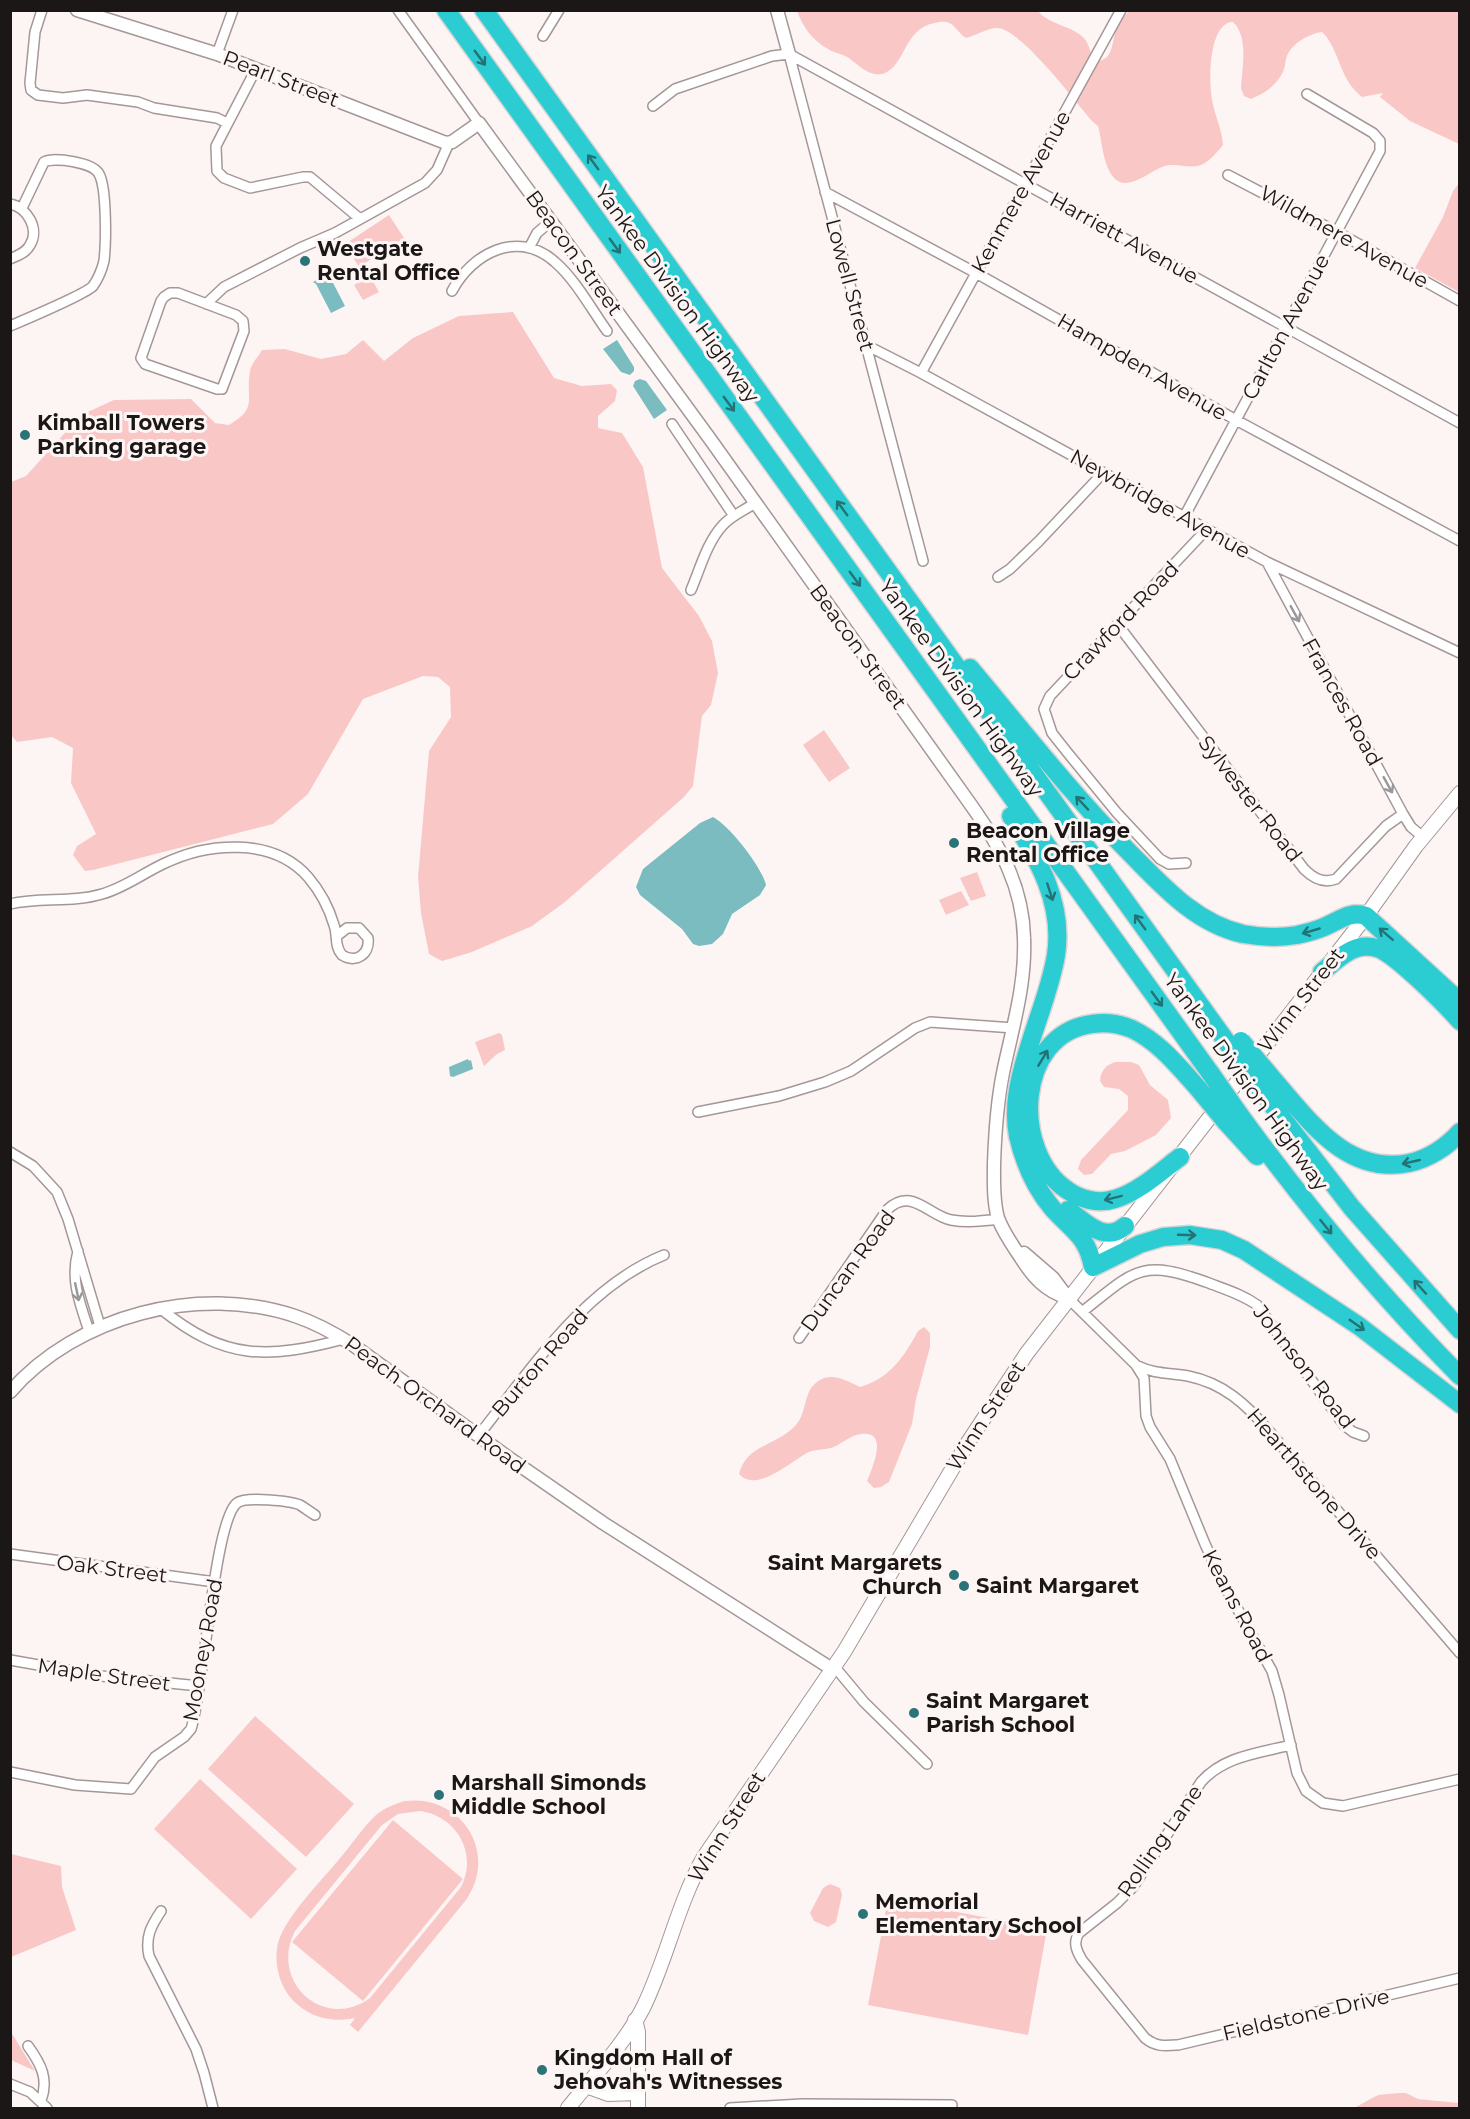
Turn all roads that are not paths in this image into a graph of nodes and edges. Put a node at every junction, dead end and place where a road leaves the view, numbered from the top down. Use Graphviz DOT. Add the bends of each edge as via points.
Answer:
graph roads {
  1 [pos="42,10"];
  2 [pos="77,10"];
  3 [pos="233,10"];
  4 [pos="398,10"];
  5 [pos="446,10"];
  6 [pos="484,10"];
  7 [pos="559,10"];
  8 [pos="777,10"];
  9 [pos="1121,10"];
  10 [pos="543,36"];
  11 [pos="217,54"];
  12 [pos="789,54"];
  13 [pos="255,69"];
  14 [pos="1307,94"];
  15 [pos="653,106"];
  16 [pos="227,123"];
  17 [pos="479,123"];
  18 [pos="449,143"];
  19 [pos="1228,174"];
  20 [pos="1025,184"];
  21 [pos="825,192"];
  22 [pos="10,204"];
  23 [pos="22,208"];
  24 [pos="359,218"];
  25 [pos="551,221"];
  26 [pos="1337,232"];
  27 [pos="529,248"];
  28 [pos="10,259"];
  29 [pos="976,273"];
  30 [pos="452,291"];
  31 [pos="1460,301"];
  32 [pos="206,304"];
  33 [pos="10,326"];
  34 [pos="1286,327"];
  35 [pos="607,332"];
  36 [pos="866,345"];
  37 [pos="921,373"];
  38 [pos="1236,420"];
  39 [pos="1460,423"];
  40 [pos="672,424"];
  41 [pos="1103,473"];
  42 [pos="755,503"];
  43 [pos="734,516"];
  44 [pos="1184,517"];
  45 [pos="1206,530"];
  46 [pos="863,538"];
  47 [pos="1460,541"];
  48 [pos="923,561"];
  49 [pos="1267,562"];
  50 [pos="998,577"];
  51 [pos="691,590"];
  52 [pos="1118,625"];
  53 [pos="1460,654"];
  54 [pos="951,713"];
  55 [pos="1460,793"];
  56 [pos="1403,814"];
  57 [pos="1423,837"];
  58 [pos="1186,863"];
  59 [pos="10,904"];
  60 [pos="1366,916"];
  61 [pos="338,936"];
  62 [pos="1322,972"];
  63 [pos="1460,1002"];
  64 [pos="1460,1021"];
  65 [pos="1014,1028"];
  66 [pos="1271,1090"];
  67 [pos="698,1112"];
  68 [pos="1233,1118"];
  69 [pos="1460,1132"];
  70 [pos="10,1152"];
  71 [pos="1180,1157"];
  72 [pos="1033,1179"];
  73 [pos="999,1219"];
  74 [pos="1125,1226"];
  75 [pos="664,1255"];
  76 [pos="1093,1267"];
  77 [pos="1068,1298"];
  78 [pos="161,1309"];
  79 [pos="1082,1312"];
  80 [pos="94,1329"];
  81 [pos="1460,1330"];
  82 [pos="799,1338"];
  83 [pos="344,1339"];
  84 [pos="1136,1365"];
  85 [pos="1460,1376"];
  86 [pos="10,1392"];
  87 [pos="1460,1404"];
  88 [pos="478,1436"];
  89 [pos="1364,1436"];
  90 [pos="315,1515"];
  91 [pos="10,1554"];
  92 [pos="215,1582"];
  93 [pos="1460,1653"];
  94 [pos="10,1660"];
  95 [pos="832,1669"];
  96 [pos="199,1686"];
  97 [pos="1291,1745"];
  98 [pos="927,1764"];
  99 [pos="10,1772"];
  100 [pos="1460,1779"];
  101 [pos="162,1911"];
  102 [pos="1460,1978"];
  103 [pos="635,2020"];
  104 [pos="1152,2044"];
  105 [pos="28,2046"];
  106 [pos="10,2084"];
  107 [pos="586,2086"];
  108 [pos="637,2093"];
  109 [pos="44,2105"];
  110 [pos="952,2105"];
  111 [pos="213,2109"];
  112 [pos="568,2109"];
  113 [pos="638,2109"];
  114 [pos="730,2109"];
  1 -- 16 [label="street" via="30,83 36,94 140,102"];
  2 -- 11 [label="street, Pearl Street"];
  3 -- 11 [label="street"];
  4 -- 17 [label="street"];
  5 -- 54 [label="highway, Yankee Division Highway, one-way"];
  46 -- 6 [label="highway, Yankee Division Highway, one-way"];
  7 -- 10 [label="street"];
  8 -- 12 [label="street, Lowell Street"];
  9 -- 20 [label="street, Kenmere Avenue"];
  11 -- 13 [label="street, Pearl Street"];
  12 -- 15 [label="street" via="772,56 675,89"];
  12 -- 20 [label="street, Harriett Avenue"];
  12 -- 21 [label="street, Lowell Street"];
  13 -- 16 [label="street"];
  13 -- 18 [label="street, Pearl Street"];
  14 -- 26 [label="street, Carlton Avenue" via="1376,136 1380,145 1379,154"];
  16 -- 24 [label="street" via="215,153 216,168 223,178 252,188 308,177"];
  17 -- 18 [label="street"];
  17 -- 25 [label="street, Beacon Street"];
  18 -- 24 [label="street" via="441,164 428,181"];
  19 -- 26 [label="street, Wildmere Avenue"];
  20 -- 29 [label="street, Kenmere Avenue"];
  20 -- 34 [label="street, Harriett Avenue"];
  21 -- 29 [label="street, Hampden Avenue"];
  21 -- 36 [label="street, Lowell Street"];
  22 -- 23 [label="street"];
  23 -- 28 [label="street" via="32,226 33,239 25,252"];
  23 -- 33 [label="street" via="44,162 71,162 94,168 100,175 103,191 104,256 90,289"];
  24 -- 32 [label="street" via="225,286"];
  25 -- 27 [label="street" via="535,235"];
  25 -- 42 [label="street, Beacon Street"];
  26 -- 31 [label="street, Wildmere Avenue"];
  26 -- 34 [label="street, Carlton Avenue"];
  27 -- 30 [label="street" via="510,246 488,253 465,272"];
  27 -- 35 [label="street" via="558,265"];
  29 -- 37 [label="street, Kenmere Avenue"];
  29 -- 38 [label="street, Hampden Avenue"];
  32 -- 32 [label="street" via="176,293 164,297 141,359 145,364 220,390 244,324 238,316"];
  34 -- 38 [label="street, Carlton Avenue"];
  34 -- 39 [label="street, Harriett Avenue"];
  36 -- 37 [label="street, Newbridge Avenue"];
  36 -- 48 [label="street, Lowell Street"];
  37 -- 41 [label="street, Newbridge Avenue"];
  38 -- 44 [label="street, Carlton Avenue"];
  38 -- 47 [label="street, Hampden Avenue"];
  40 -- 43 [label="street"];
  41 -- 44 [label="street, Newbridge Avenue"];
  41 -- 50 [label="street" via="1038,542"];
  42 -- 43 [label="street"];
  42 -- 65 [label="street, Beacon Street" via="1002,852 1023,917 1022,980"];
  43 -- 51 [label="street" via="715,536"];
  44 -- 45 [label="street, Newbridge Avenue"];
  45 -- 49 [label="street, Newbridge Avenue"];
  45 -- 52 [label="street, Crawford Road"];
  60 -- 46 [label="highway, one-way" via="1350,915 1297,935 1262,936 1219,926 1189,909 1071,790"];
  66 -- 46 [label="highway, Yankee Division Highway, one-way, bridge" via="1158,948"];
  49 -- 53 [label="street, Newbridge Avenue"];
  49 -- 56 [label="street, Frances Road, one-way"];
  52 -- 56 [label="street, Sylvester Road" via="1313,877 1328,882 1336,879 1386,826"];
  52 -- 58 [label="street, Crawford Road" via="1050,696 1045,715 1066,752 1156,856 1169,864"];
  54 -- 68 [label="highway, Yankee Division Highway, one-way, bridge" via="1211,1074"];
  54 -- 72 [label="highway, one-way" via="1034,852 1055,911 1056,956 1022,1070 1016,1104 1018,1137"];
  55 -- 57 [label="main road, Winn Street"];
  56 -- 57 [label="street, Frances Road"];
  57 -- 60 [label="main road, Winn Street"];
  59 -- 61 [label="street" via="96,896 187,855 253,848 284,857 309,878 327,906"];
  60 -- 62 [label="main road, Winn Street"];
  63 -- 60 [label="highway, one-way"];
  62 -- 64 [label="highway" via="1351,951 1361,947 1379,949"];
  62 -- 71 [label="main road, Winn Street"];
  65 -- 67 [label="street" via="930,1022 825,1082 779,1096"];
  65 -- 73 [label="street, Beacon Street" via="996,1123 994,1184"];
  69 -- 66 [label="highway, one-way" via="1422,1159 1400,1164 1373,1163 1326,1139"];
  81 -- 66 [label="highway, Yankee Division Highway, one-way" via="1352,1208"];
  71 -- 68 [label="highway, one-way, bridge" via="1143,1185 1116,1199 1099,1201 1072,1194 1050,1175 1036,1149 1029,1118 1032,1084 1043,1056 1060,1038 1078,1027 1104,1023 1132,1029 1156,1044"];
  68 -- 85 [label="highway, Yankee Division Highway, one-way" via="1260,1159 1310,1207"];
  70 -- 80 [label="street" via="33,1166 55,1188 65,1209"];
  71 -- 74 [label="main road, Winn Street"];
  72 -- 74 [label="highway" via="1100,1232 1113,1233"];
  72 -- 76 [label="highway" via="1053,1209 1083,1239"];
  73 -- 77 [label="street, Beacon Street" via="1037,1279 1052,1293"];
  73 -- 82 [label="street, Duncan Road" via="959,1221 941,1217 912,1202 893,1205"];
  74 -- 76 [label="main road, Winn Street"];
  75 -- 88 [label="street, Burton Road" via="623,1276 571,1321"];
  76 -- 77 [label="main road, Winn Street"];
  76 -- 87 [label="highway, one-way" via="1163,1237 1190,1235 1222,1240 1244,1250 1359,1326"];
  77 -- 79 [label="street, Keans Road"];
  77 -- 95 [label="main road, Winn Street" via="974,1433"];
  78 -- 80 [label="street, Peach Orchard Road"];
  78 -- 83 [label="street, Peach Orchard Road" via="225,1305 275,1311"];
  78 -- 83 [label="street" via="196,1334 244,1352 300,1349"];
  79 -- 84 [label="street, Keans Road"];
  79 -- 89 [label="street, Johnson Road" via="1122,1280 1152,1269 1179,1272 1240,1295 1257,1305 1344,1425"];
  80 -- 86 [label="street, Peach Orchard Road" via="46,1357"];
  83 -- 88 [label="street, Peach Orchard Road"];
  84 -- 93 [label="street, Hearthstone Drive" via="1206,1380 1240,1399"];
  84 -- 97 [label="street, Keans Road" via="1144,1378 1148,1424 1170,1459 1222,1581 1272,1671"];
  88 -- 95 [label="street, Peach Orchard Road" via="603,1523"];
  90 -- 92 [label="street, Mooney Road" via="298,1504 244,1499 237,1503 226,1522"];
  91 -- 92 [label="street, Oak Street"];
  92 -- 96 [label="street, Mooney Road"];
  94 -- 96 [label="street, Maple Street" via="100,1676"];
  95 -- 98 [label="street"];
  95 -- 103 [label="main road, Winn Street" via="704,1857 648,1997"];
  96 -- 99 [label="street, Mooney Road" via="191,1729 155,1758 131,1789 75,1785"];
  97 -- 100 [label="street, Keans Road" via="1302,1785 1317,1800 1329,1805 1349,1805"];
  97 -- 104 [label="street, Rolling Lane" via="1231,1760 1208,1774 1133,1887 1082,1930 1075,1942 1082,1960"];
  101 -- 111 [label="street" via="149,1932 149,1956 196,2049"];
  102 -- 104 [label="street, Fieldstone Drive" via="1178,2045"];
  103 -- 107 [label="main road, Winn Street"];
  103 -- 108 [label="main road"];
  105 -- 109 [label="street" via="45,2080"];
  106 -- 109 [label="street" via="24,2089"];
  107 -- 108 [label="main road" via="608,2094"];
  107 -- 112 [label="main road, Winn Street"];
  108 -- 113 [label="main road"];
  110 -- 114 [label="street" via="802,2104"];
}
